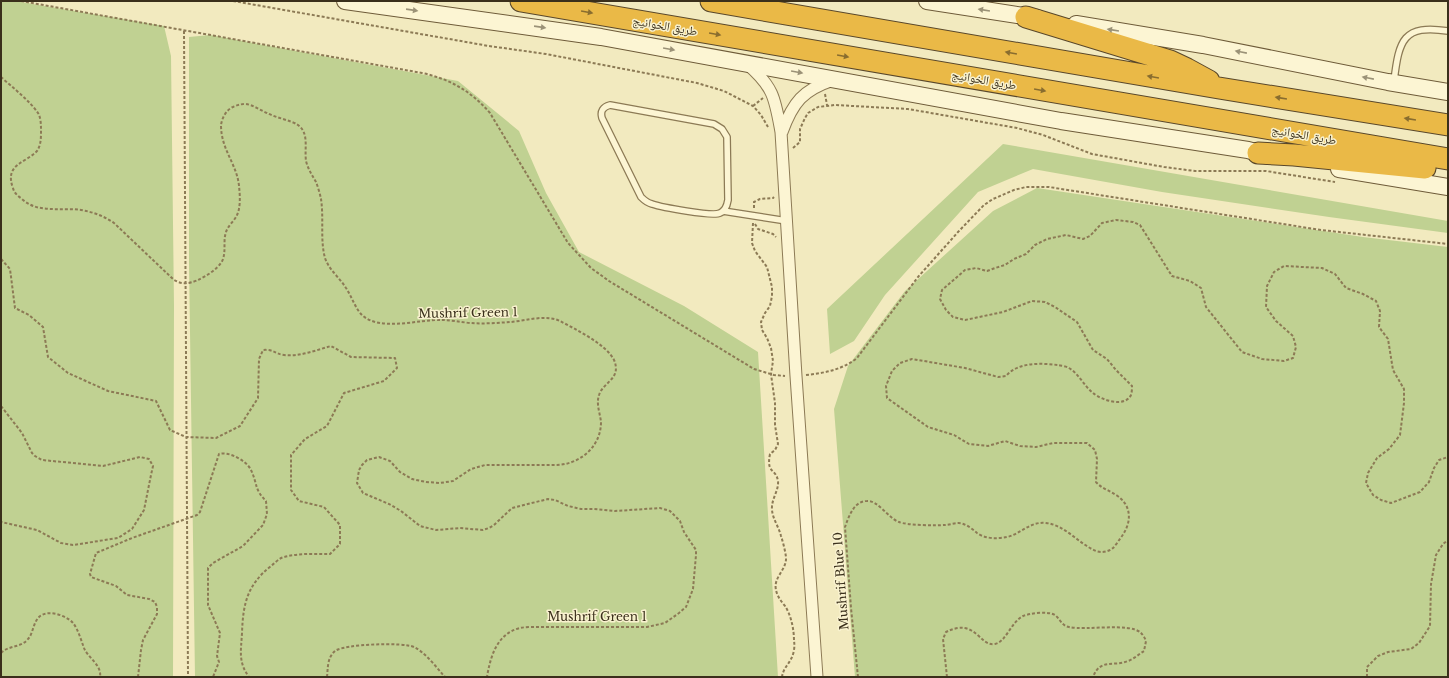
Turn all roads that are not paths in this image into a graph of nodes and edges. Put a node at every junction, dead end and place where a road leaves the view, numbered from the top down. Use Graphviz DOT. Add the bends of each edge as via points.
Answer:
graph roads {
  1 [pos="345,1"];
  2 [pos="521,1"];
  3 [pos="711,1"];
  4 [pos="927,1"];
  5 [pos="1026,17"];
  6 [pos="1448,31"];
  7 [pos="746,63"];
  8 [pos="837,79"];
  9 [pos="1393,83"];
  10 [pos="1219,88"];
  11 [pos="1448,92"];
  12 [pos="1448,125"];
  13 [pos="782,132"];
  14 [pos="1258,153"];
  15 [pos="1448,159"];
  16 [pos="1448,170"];
  17 [pos="1448,187"];
  18 [pos="723,211"];
  19 [pos="787,221"];
  20 [pos="817,677"];
  1 -- 7 [label="street, one-way" via="562,30"];
  2 -- 15 [label="highway, طريق الخوانيج, one-way"];
  10 -- 3 [label="highway, one-way"];
  5 -- 4 [label="street, one-way"];
  9 -- 5 [label="street, one-way" via="1203,45"];
  5 -- 10 [label="highway" via="1170,61"];
  6 -- 9 [label="lane" via="1423,30 1406,36 1398,55"];
  7 -- 8 [label="street, one-way"];
  7 -- 13 [label="street" via="762,78 771,92"];
  8 -- 13 [label="street" via="816,86 798,100"];
  8 -- 14 [label="street" via="1061,121"];
  9 -- 11 [label="street"];
  12 -- 10 [label="highway, one-way"];
  13 -- 19 [label="street"];
  14 -- 16 [label="highway"];
  14 -- 17 [label="street"];
  18 -- 18 [label="lane" via="727,204 727,137 722,129 714,124 613,105 604,108 602,118 638,194 645,201 654,205 713,215"];
  18 -- 19 [label="lane"];
  19 -- 20 [label="street"];
}
